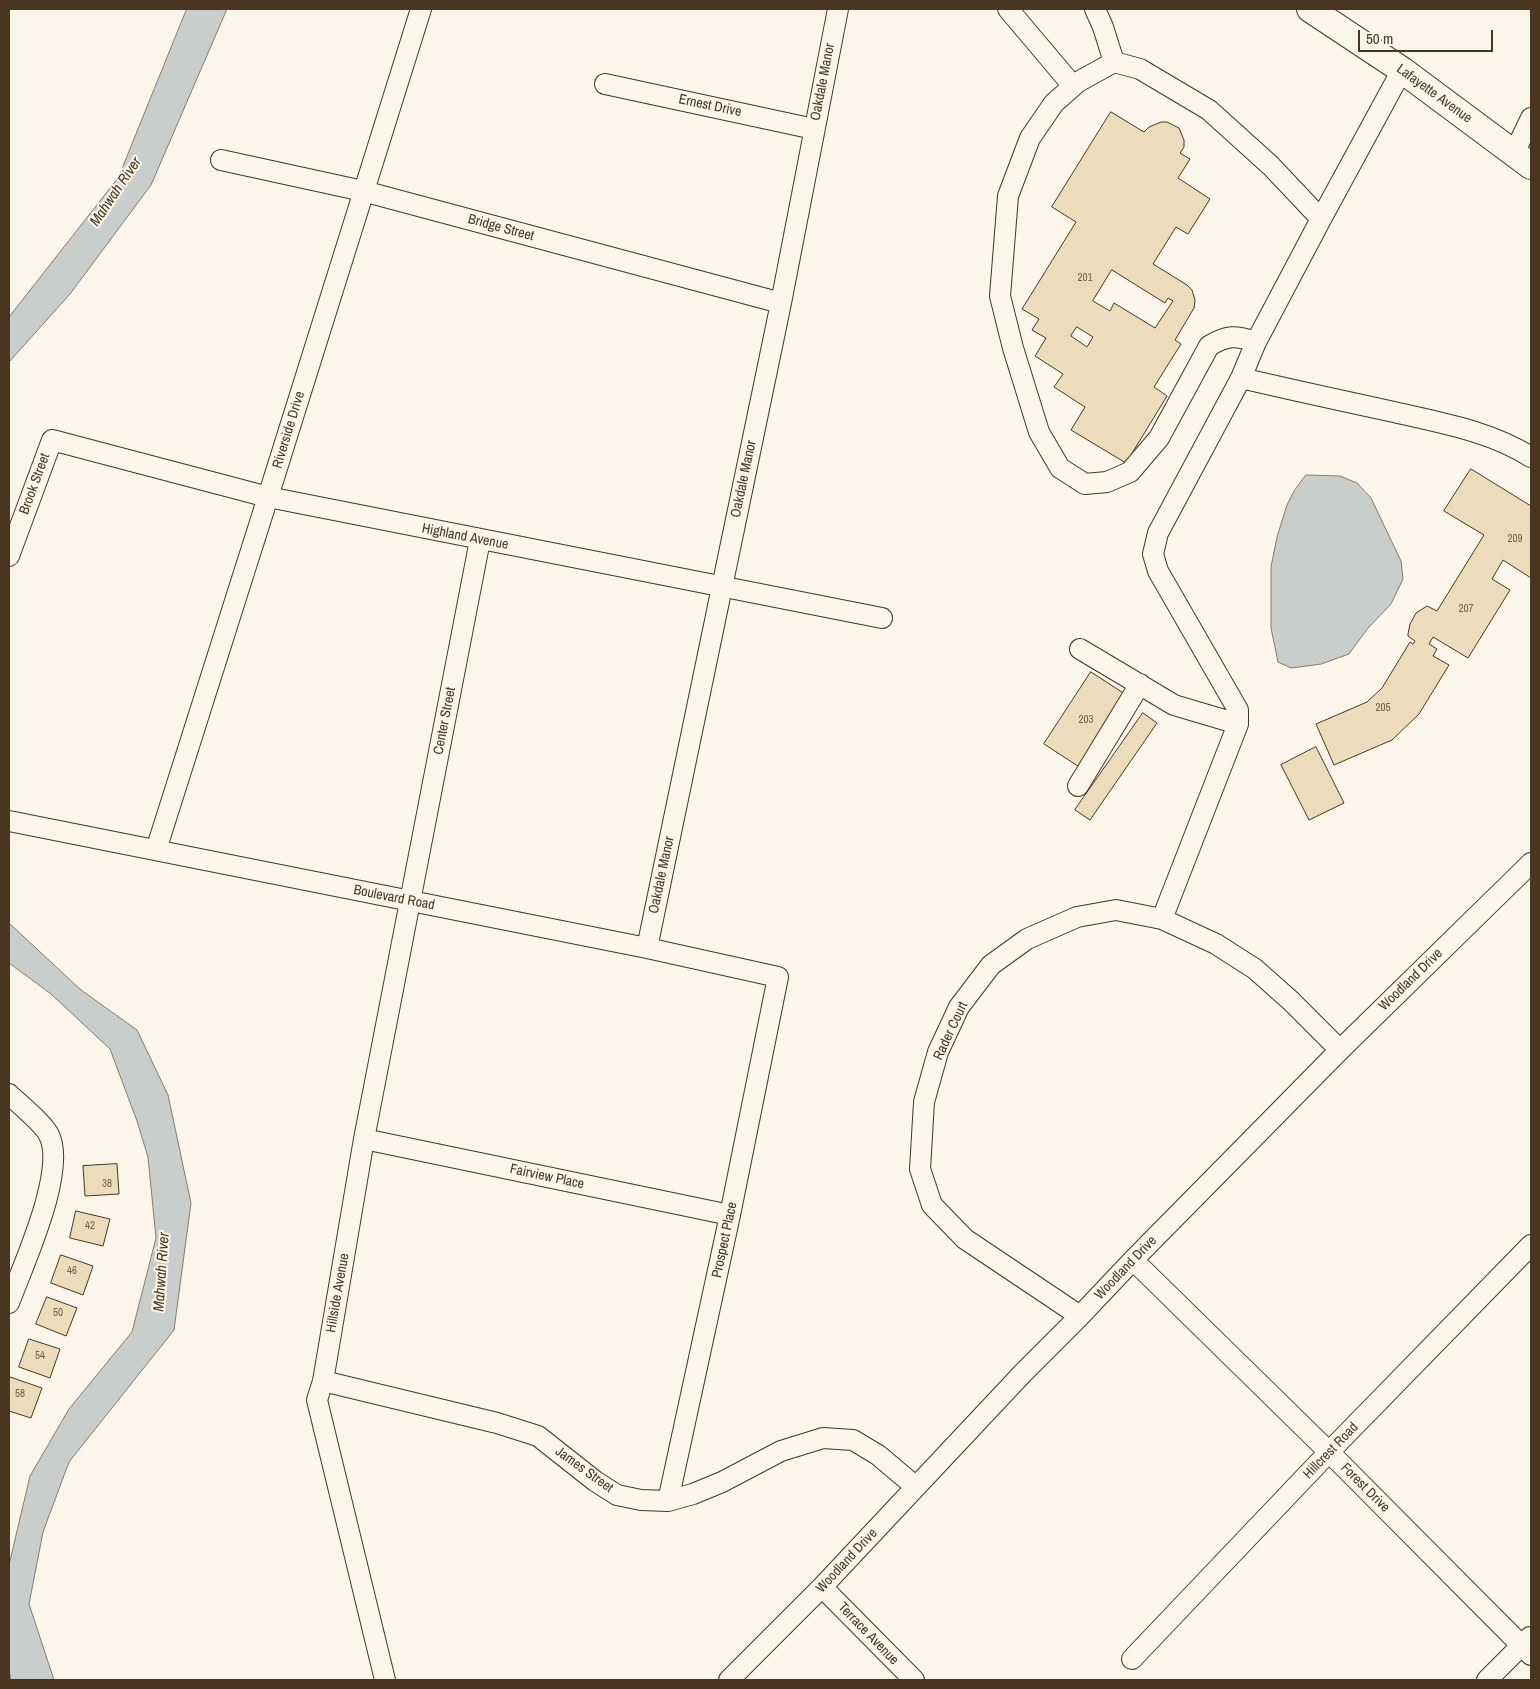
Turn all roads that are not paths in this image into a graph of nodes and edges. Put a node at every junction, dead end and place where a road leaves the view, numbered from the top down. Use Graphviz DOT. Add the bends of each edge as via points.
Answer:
graph roads {
  1 [pos="421,9"];
  2 [pos="838,9"];
  3 [pos="1008,9"];
  4 [pos="1094,9"];
  5 [pos="1310,9"];
  6 [pos="1114,62"];
  7 [pos="1402,70"];
  8 [pos="605,84"];
  9 [pos="1072,86"];
  10 [pos="1531,118"];
  11 [pos="814,128"];
  12 [pos="1523,159"];
  13 [pos="221,160"];
  14 [pos="363,191"];
  15 [pos="1320,219"];
  16 [pos="780,303"];
  17 [pos="1256,342"];
  18 [pos="1241,378"];
  19 [pos="52,440"];
  20 [pos="1531,457"];
  21 [pos="268,497"];
  22 [pos="480,540"];
  23 [pos="9,556"];
  24 [pos="721,587"];
  25 [pos="882,618"];
  26 [pos="1080,649"];
  27 [pos="1140,684"];
  28 [pos="1238,724"];
  29 [pos="1078,786"];
  30 [pos="9,821"];
  31 [pos="156,850"];
  32 [pos="1531,863"];
  33 [pos="410,902"];
  34 [pos="1162,919"];
  35 [pos="647,948"];
  36 [pos="778,977"];
  37 [pos="1340,1050"];
  38 [pos="9,1094"];
  39 [pos="364,1139"];
  40 [pos="730,1215"];
  41 [pos="1531,1244"];
  42 [pos="1133,1260"];
  43 [pos="9,1303"];
  44 [pos="1080,1316"];
  45 [pos="323,1381"];
  46 [pos="1329,1452"];
  47 [pos="916,1487"];
  48 [pos="668,1501"];
  49 [pos="822,1587"];
  50 [pos="1528,1645"];
  51 [pos="1132,1659"];
  52 [pos="385,1680"];
  53 [pos="729,1680"];
  54 [pos="914,1680"];
  55 [pos="1487,1680"];
  1 -- 14 [label="street, Riverside Drive"];
  2 -- 11 [label="street, Oakdale Manor"];
  3 -- 9 [label="street"];
  4 -- 6 [label="street"];
  5 -- 7 [label="main road, Lafayette Avenue"];
  6 -- 9 [label="street"];
  6 -- 15 [label="street" via="1140,69 1209,110 1271,166"];
  7 -- 12 [label="main road, Lafayette Avenue"];
  7 -- 15 [label="street"];
  8 -- 11 [label="street, Ernest Drive"];
  9 -- 17 [label="street" via="1054,103 1030,138 1008,196 1000,296 1039,432 1060,468 1085,484 1108,482 1130,472 1159,438 1209,346 1222,338 1242,337"];
  10 -- 12 [label="street"];
  11 -- 16 [label="street, Oakdale Manor"];
  13 -- 14 [label="street, Bridge Street"];
  14 -- 16 [label="street, Bridge Street"];
  14 -- 21 [label="street, Riverside Drive"];
  15 -- 17 [label="street"];
  16 -- 24 [label="street, Oakdale Manor"];
  17 -- 18 [label="street"];
  18 -- 20 [label="street" via="1485,435"];
  18 -- 28 [label="street" via="1158,533 1153,554 1158,571 1238,710"];
  19 -- 21 [label="street, Highland Avenue"];
  19 -- 23 [label="street, Brook Street"];
  21 -- 22 [label="street, Highland Avenue"];
  21 -- 31 [label="street, Riverside Drive"];
  22 -- 24 [label="street, Highland Avenue"];
  22 -- 33 [label="street, Center Street"];
  24 -- 25 [label="street, Highland Avenue"];
  24 -- 35 [label="street, Oakdale Manor"];
  26 -- 27 [label="street"];
  27 -- 28 [label="street" via="1174,705"];
  27 -- 29 [label="street"];
  28 -- 34 [label="street"];
  30 -- 31 [label="street, Boulevard Road"];
  31 -- 33 [label="street, Boulevard Road"];
  32 -- 37 [label="street, Woodland Drive"];
  33 -- 35 [label="street, Boulevard Road"];
  33 -- 39 [label="street, Hillside Avenue"];
  34 -- 37 [label="street, Rader Court" via="1216,944 1255,969"];
  34 -- 44 [label="street, Rader Court" via="1116,910 1077,917 1027,939 991,965 959,1006 938,1052 924,1102 920,1169 932,1205 965,1239"];
  35 -- 36 [label="street, Boulevard Road"];
  36 -- 40 [label="street, Prospect Place"];
  37 -- 42 [label="street, Woodland Drive"];
  38 -- 43 [label="street" via="49,1134 54,1159 50,1194"];
  39 -- 40 [label="street, Fairview Place"];
  39 -- 45 [label="street, Hillside Avenue"];
  40 -- 48 [label="street, Prospect Place"];
  41 -- 46 [label="street, Hillcrest Road"];
  42 -- 44 [label="street, Woodland Drive"];
  42 -- 46 [label="street, Forest Drive"];
  44 -- 47 [label="street, Woodland Drive"];
  45 -- 48 [label="street, James Street" via="538,1436 617,1494 641,1500"];
  45 -- 52 [label="street, Hillside Avenue" via="317,1400"];
  46 -- 50 [label="street, Forest Drive"];
  46 -- 51 [label="street, Hillcrest Road"];
  47 -- 48 [label="street, James Street" via="878,1455 853,1440 823,1438 781,1451 722,1482"];
  47 -- 49 [label="street, Woodland Drive"];
  49 -- 53 [label="street, Woodland Drive"];
  49 -- 54 [label="street, Terrace Avenue"];
  50 -- 55 [label="street"];
}
